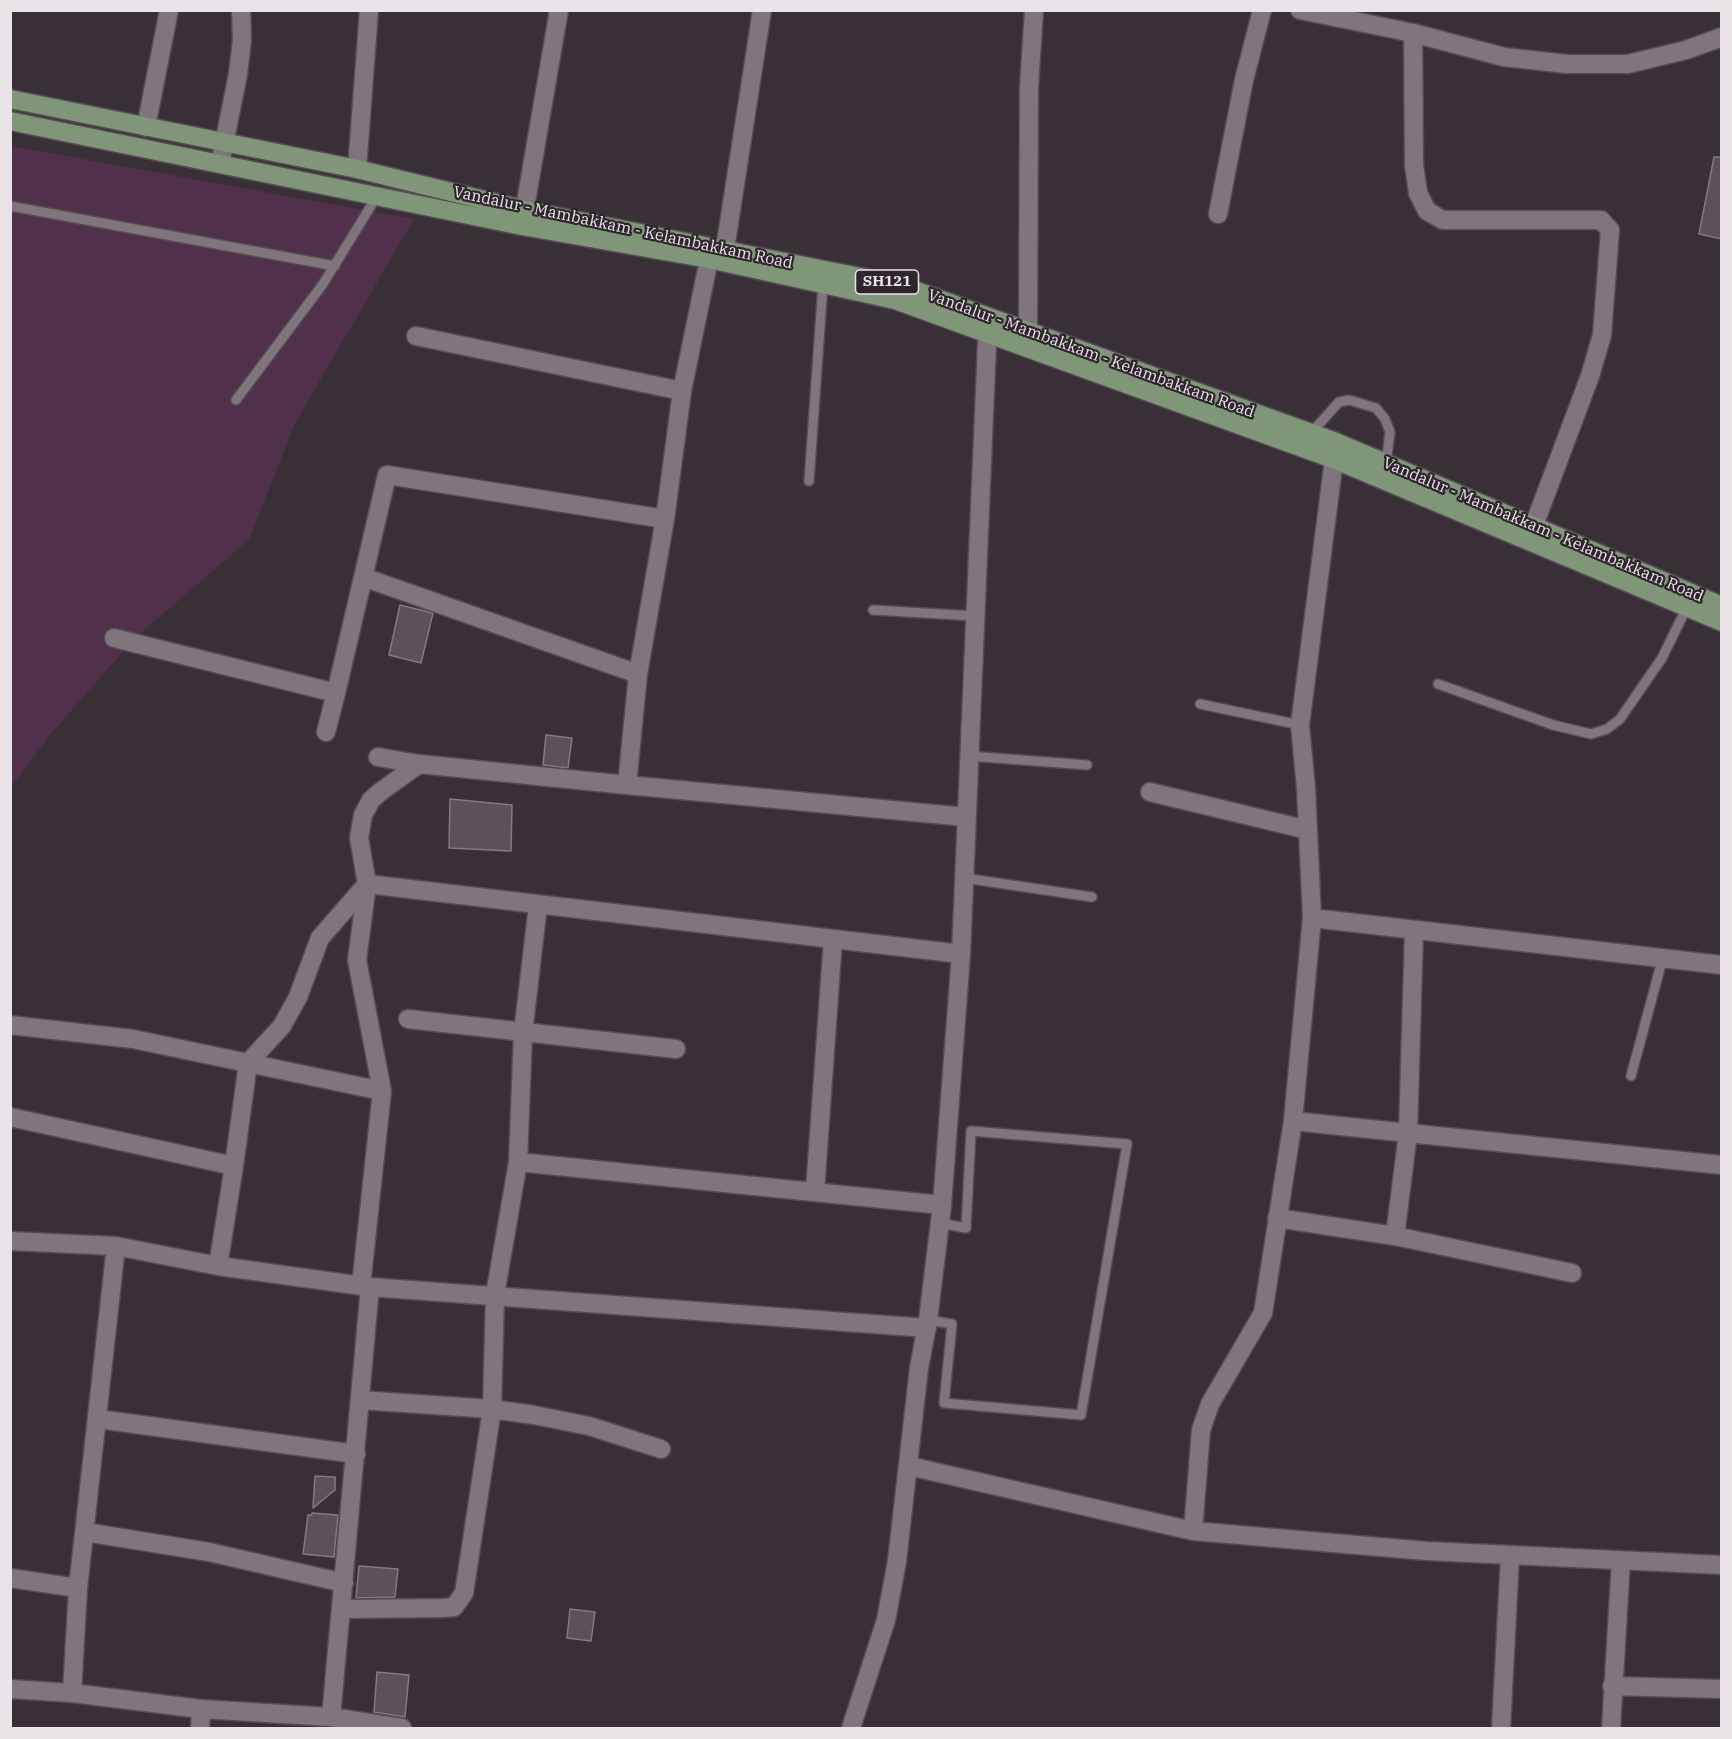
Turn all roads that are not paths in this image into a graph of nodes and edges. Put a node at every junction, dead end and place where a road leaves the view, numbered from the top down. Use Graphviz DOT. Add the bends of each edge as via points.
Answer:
graph roads {
  1 [pos="169,10"];
  2 [pos="241,10"];
  3 [pos="369,10"];
  4 [pos="559,10"];
  5 [pos="762,10"];
  6 [pos="1034,10"];
  7 [pos="1262,10"];
  8 [pos="1300,10"];
  9 [pos="1413,33"];
  10 [pos="1722,37"];
  11 [pos="10,99"];
  12 [pos="10,121"];
  13 [pos="146,127"];
  14 [pos="224,141"];
  15 [pos="220,164"];
  16 [pos="357,169"];
  17 [pos="377,196"];
  18 [pos="10,206"];
  19 [pos="1218,214"];
  20 [pos="523,218"];
  21 [pos="725,249"];
  22 [pos="709,258"];
  23 [pos="335,266"];
  24 [pos="823,284"];
  25 [pos="987,326"];
  26 [pos="416,336"];
  27 [pos="1026,340"];
  28 [pos="681,391"];
  29 [pos="236,400"];
  30 [pos="1311,433"];
  31 [pos="1334,451"];
  32 [pos="1386,464"];
  33 [pos="809,481"];
  34 [pos="665,519"];
  35 [pos="1533,528"];
  36 [pos="363,578"];
  37 [pos="1722,606"];
  38 [pos="1687,607"];
  39 [pos="873,610"];
  40 [pos="975,616"];
  41 [pos="1722,622"];
  42 [pos="114,638"];
  43 [pos="638,674"];
  44 [pos="1438,684"];
  45 [pos="336,693"];
  46 [pos="1200,704"];
  47 [pos="1300,725"];
  48 [pos="326,732"];
  49 [pos="969,756"];
  50 [pos="378,757"];
  51 [pos="419,764"];
  52 [pos="1087,765"];
  53 [pos="627,785"];
  54 [pos="1150,792"];
  55 [pos="966,817"];
  56 [pos="1308,830"];
  57 [pos="964,878"];
  58 [pos="367,884"];
  59 [pos="1092,897"];
  60 [pos="538,905"];
  61 [pos="1312,918"];
  62 [pos="1414,931"];
  63 [pos="832,939"];
  64 [pos="961,954"];
  65 [pos="1663,957"];
  66 [pos="1722,965"];
  67 [pos="408,1019"];
  68 [pos="10,1025"];
  69 [pos="523,1033"];
  70 [pos="676,1049"];
  71 [pos="248,1063"];
  72 [pos="1631,1076"];
  73 [pos="382,1091"];
  74 [pos="10,1117"];
  75 [pos="1293,1121"];
  76 [pos="1408,1133"];
  77 [pos="518,1162"];
  78 [pos="1722,1165"];
  79 [pos="234,1166"];
  80 [pos="815,1191"];
  81 [pos="941,1214"];
  82 [pos="1277,1218"];
  83 [pos="1395,1236"];
  84 [pos="10,1241"];
  85 [pos="116,1246"];
  86 [pos="218,1266"];
  87 [pos="1572,1273"];
  88 [pos="366,1286"];
  89 [pos="495,1295"];
  90 [pos="927,1324"];
  91 [pos="360,1400"];
  92 [pos="492,1409"];
  93 [pos="98,1419"];
  94 [pos="661,1449"];
  95 [pos="356,1454"];
  96 [pos="909,1467"];
  97 [pos="1193,1531"];
  98 [pos="85,1532"];
  99 [pos="1510,1556"];
  100 [pos="1621,1560"];
  101 [pos="1722,1565"];
  102 [pos="10,1578"];
  103 [pos="344,1583"];
  104 [pos="78,1588"];
  105 [pos="342,1609"];
  106 [pos="1612,1686"];
  107 [pos="10,1689"];
  108 [pos="1722,1689"];
  109 [pos="72,1693"];
  110 [pos="201,1709"];
  111 [pos="331,1717"];
  112 [pos="200,1728"];
  113 [pos="402,1728"];
  114 [pos="851,1728"];
  115 [pos="1501,1728"];
  116 [pos="1611,1728"];
  1 -- 13 [label="street"];
  2 -- 14 [label="street" via="238,74"];
  3 -- 16 [label="street"];
  4 -- 20 [label="street"];
  5 -- 21 [label="street"];
  6 -- 27 [label="street" via="1029,87"];
  7 -- 19 [label="street"];
  8 -- 9 [label="street"];
  9 -- 10 [label="street" via="1504,57 1587,64 1628,64"];
  9 -- 35 [label="street" via="1414,165 1418,193 1427,211 1443,220 1601,220 1610,230 1602,335"];
  11 -- 13 [label="main road, Vandalur - Mambakkam - Kelambakkam Road / SH121"];
  12 -- 15 [label="main road, Vandalur - Mambakkam - Kelambakkam Road / SH121"];
  13 -- 14 [label="main road, Vandalur - Mambakkam - Kelambakkam Road / SH121"];
  14 -- 15 [label="street"];
  14 -- 16 [label="main road, Vandalur - Mambakkam - Kelambakkam Road / SH121"];
  15 -- 17 [label="main road, Vandalur - Mambakkam - Kelambakkam Road / SH121"];
  16 -- 20 [label="main road, Vandalur - Mambakkam - Kelambakkam Road / SH121"];
  17 -- 20 [label="main road, Vandalur - Mambakkam - Kelambakkam Road / SH121"];
  17 -- 23 [label="lane"];
  18 -- 23 [label="lane"];
  20 -- 21 [label="main road, Vandalur - Mambakkam - Kelambakkam Road / SH121"];
  20 -- 22 [label="main road, Vandalur - Mambakkam - Kelambakkam Road / SH121"];
  21 -- 25 [label="main road, Vandalur - Mambakkam - Kelambakkam Road / SH121" via="900,285"];
  22 -- 24 [label="main road, Vandalur - Mambakkam - Kelambakkam Road / SH121"];
  22 -- 28 [label="street"];
  23 -- 29 [label="lane"];
  24 -- 25 [label="main road, Vandalur - Mambakkam - Kelambakkam Road / SH121"];
  24 -- 33 [label="lane"];
  25 -- 27 [label="main road, Vandalur - Mambakkam - Kelambakkam Road / SH121"];
  25 -- 40 [label="street"];
  26 -- 28 [label="street"];
  27 -- 30 [label="main road, Vandalur - Mambakkam - Kelambakkam Road / SH121"];
  27 -- 31 [label="main road, Vandalur - Mambakkam - Kelambakkam Road / SH121"];
  28 -- 34 [label="street"];
  30 -- 31 [label="main road, Vandalur - Mambakkam - Kelambakkam Road / SH121"];
  30 -- 32 [label="lane" via="1339,402 1348,400 1376,408 1390,432"];
  31 -- 32 [label="main road, Vandalur - Mambakkam - Kelambakkam Road / SH121"];
  31 -- 38 [label="main road, Vandalur - Mambakkam - Kelambakkam Road / SH121"];
  31 -- 47 [label="street"];
  32 -- 35 [label="main road, Vandalur - Mambakkam - Kelambakkam Road / SH121"];
  34 -- 36 [label="street" via="387,475"];
  34 -- 43 [label="street"];
  35 -- 37 [label="main road, Vandalur - Mambakkam - Kelambakkam Road / SH121"];
  36 -- 43 [label="street"];
  36 -- 45 [label="street"];
  38 -- 41 [label="main road, Vandalur - Mambakkam - Kelambakkam Road / SH121"];
  38 -- 44 [label="lane" via="1662,658 1620,719 1591,734 1553,725"];
  39 -- 40 [label="lane"];
  40 -- 49 [label="street"];
  42 -- 45 [label="street"];
  43 -- 53 [label="street"];
  45 -- 48 [label="street"];
  46 -- 47 [label="lane"];
  47 -- 56 [label="street"];
  49 -- 52 [label="lane"];
  49 -- 55 [label="street"];
  50 -- 51 [label="street"];
  51 -- 53 [label="street"];
  51 -- 58 [label="street" via="375,796 363,815 359,837"];
  53 -- 55 [label="street"];
  54 -- 56 [label="street"];
  55 -- 57 [label="street"];
  56 -- 61 [label="street"];
  57 -- 59 [label="lane"];
  57 -- 64 [label="street"];
  58 -- 60 [label="street"];
  58 -- 71 [label="street" via="320,938 298,997 282,1026"];
  58 -- 73 [label="street" via="357,960"];
  60 -- 63 [label="street"];
  60 -- 69 [label="street"];
  61 -- 62 [label="street"];
  61 -- 75 [label="street"];
  62 -- 65 [label="street"];
  62 -- 76 [label="street"];
  63 -- 64 [label="street"];
  63 -- 80 [label="street"];
  64 -- 81 [label="street"];
  65 -- 66 [label="street"];
  65 -- 72 [label="lane"];
  67 -- 69 [label="street"];
  68 -- 71 [label="street" via="133,1039"];
  69 -- 70 [label="street"];
  69 -- 77 [label="street"];
  71 -- 73 [label="street"];
  71 -- 79 [label="street"];
  73 -- 88 [label="street"];
  74 -- 79 [label="street"];
  75 -- 76 [label="street"];
  75 -- 82 [label="street"];
  76 -- 78 [label="street"];
  76 -- 83 [label="street"];
  77 -- 80 [label="street"];
  77 -- 89 [label="street"];
  79 -- 86 [label="street"];
  80 -- 81 [label="street"];
  81 -- 90 [label="street"];
  81 -- 90 [label="lane" via="966,1228 971,1131 1127,1144 1081,1415 944,1403 952,1324"];
  82 -- 83 [label="street"];
  82 -- 97 [label="street" via="1263,1313 1210,1404 1201,1430"];
  83 -- 87 [label="street"];
  84 -- 85 [label="street"];
  85 -- 86 [label="street"];
  85 -- 93 [label="street"];
  86 -- 88 [label="street"];
  88 -- 89 [label="street"];
  88 -- 91 [label="street"];
  89 -- 90 [label="street"];
  89 -- 92 [label="street"];
  90 -- 96 [label="street"];
  91 -- 92 [label="street"];
  91 -- 95 [label="street"];
  92 -- 94 [label="street" via="589,1426"];
  92 -- 105 [label="street" via="460,1600 454,1607 443,1608"];
  93 -- 95 [label="street"];
  93 -- 98 [label="street"];
  95 -- 103 [label="street"];
  96 -- 97 [label="street"];
  96 -- 114 [label="street" via="886,1620"];
  97 -- 99 [label="street"];
  98 -- 103 [label="street" via="209,1552"];
  98 -- 104 [label="street"];
  99 -- 100 [label="street"];
  99 -- 115 [label="street"];
  100 -- 101 [label="street"];
  100 -- 106 [label="street"];
  102 -- 104 [label="street"];
  103 -- 105 [label="street"];
  104 -- 109 [label="street"];
  105 -- 111 [label="street"];
  106 -- 108 [label="street"];
  106 -- 116 [label="street"];
  107 -- 109 [label="street"];
  109 -- 110 [label="street"];
  110 -- 111 [label="street"];
  110 -- 112 [label="street"];
  111 -- 113 [label="street"];
}
